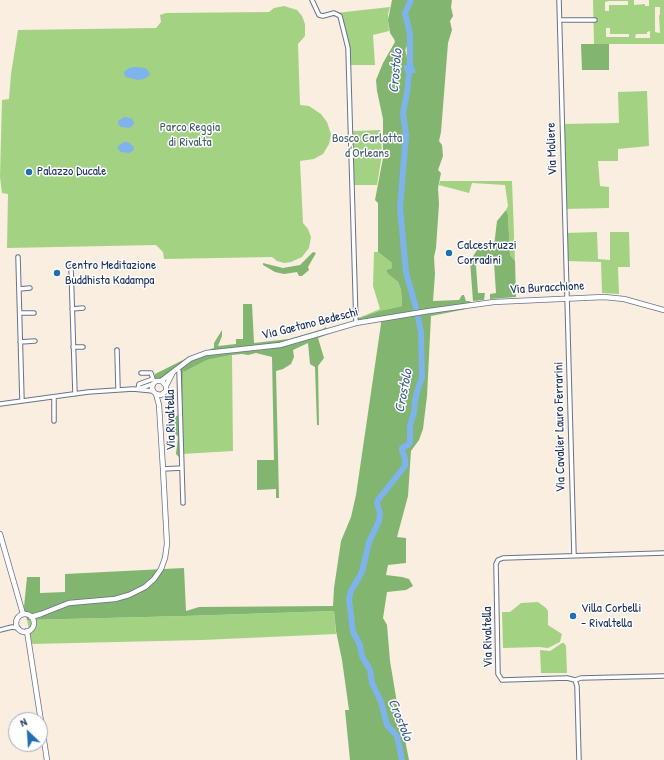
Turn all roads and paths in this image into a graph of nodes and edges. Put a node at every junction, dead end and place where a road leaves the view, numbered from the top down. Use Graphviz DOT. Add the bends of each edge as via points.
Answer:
graph roads {
  1 [pos="312,0"];
  2 [pos="559,0"];
  3 [pos="560,20"];
  4 [pos="595,20"];
  5 [pos="18,257"];
  6 [pos="71,267"];
  7 [pos="30,288"];
  8 [pos="18,289"];
  9 [pos="567,298"];
  10 [pos="83,308"];
  11 [pos="72,309"];
  12 [pos="664,310"];
  13 [pos="431,311"];
  14 [pos="20,313"];
  15 [pos="34,313"];
  16 [pos="356,323"];
  17 [pos="34,341"];
  18 [pos="20,342"];
  19 [pos="74,347"];
  20 [pos="83,347"];
  21 [pos="117,350"];
  22 [pos="177,371"];
  23 [pos="141,373"];
  24 [pos="161,381"];
  25 [pos="153,384"];
  26 [pos="166,386"];
  27 [pos="118,389"];
  28 [pos="139,389"];
  29 [pos="155,393"];
  30 [pos="75,394"];
  31 [pos="163,394"];
  32 [pos="54,397"];
  33 [pos="22,401"];
  34 [pos="0,404"];
  35 [pos="159,405"];
  36 [pos="54,421"];
  37 [pos="182,468"];
  38 [pos="163,469"];
  39 [pos="183,503"];
  40 [pos="0,534"];
  41 [pos="664,553"];
  42 [pos="574,555"];
  43 [pos="23,614"];
  44 [pos="32,619"];
  45 [pos="15,627"];
  46 [pos="0,630"];
  47 [pos="28,631"];
  48 [pos="664,676"];
  49 [pos="575,680"];
  50 [pos="47,760"];
  51 [pos="579,760"];
  1 -- 16 [label="street" via="319,15 334,13 340,16 348,48"];
  2 -- 3 [label="street, Via Moliere"];
  3 -- 4 [label="street"];
  3 -- 9 [label="street, Via Moliere"];
  5 -- 8 [label="street"];
  6 -- 11 [label="street" via="74,274"];
  7 -- 8 [label="street"];
  8 -- 14 [label="street"];
  9 -- 12 [label="main road, Via Buracchione" via="614,297"];
  9 -- 13 [label="main road, Via Buracchione" via="493,302"];
  9 -- 42 [label="street, Via Cavalier Lauro Ferrarini"];
  10 -- 11 [label="street"];
  11 -- 19 [label="street"];
  13 -- 16 [label="main road, Via Gaetano Bedeschi"];
  14 -- 15 [label="street"];
  14 -- 18 [label="street"];
  16 -- 22 [label="main road, Via Gaetano Bedeschi" via="280,345 206,352 190,359"];
  17 -- 18 [label="street"];
  18 -- 33 [label="street"];
  19 -- 20 [label="street"];
  19 -- 30 [label="street"];
  21 -- 27 [label="street"];
  22 -- 24 [label="main road, Via Gaetano Bedeschi"];
  22 -- 26 [label="main road, Via Gaetano Bedeschi"];
  22 -- 37 [label="street, Via Rivaltella"];
  23 -- 28 [label="street" via="152,373 152,379 138,384"];
  24 -- 25 [label="main road"];
  24 -- 26 [label="main road"];
  25 -- 28 [label="street"];
  25 -- 29 [label="main road"];
  26 -- 31 [label="main road"];
  27 -- 28 [label="street"];
  27 -- 30 [label="street"];
  28 -- 29 [label="street"];
  29 -- 31 [label="main road"];
  29 -- 35 [label="main road"];
  30 -- 32 [label="street"];
  31 -- 35 [label="main road"];
  32 -- 33 [label="street"];
  32 -- 36 [label="street"];
  33 -- 34 [label="street"];
  35 -- 38 [label="main road"];
  37 -- 38 [label="street, Via Rivaltella"];
  37 -- 39 [label="street, Via Rivaltella"];
  38 -- 44 [label="main road" via="166,544 163,563 154,579 139,591 123,598 73,602"];
  40 -- 43 [label="main road"];
  41 -- 42 [label="street"];
  42 -- 49 [label="street, Via Rivaltella" via="500,559 496,564 500,679"];
  43 -- 44 [label="main road"];
  43 -- 45 [label="main road" via="17,619"];
  44 -- 47 [label="main road" via="32,628"];
  45 -- 46 [label="street"];
  45 -- 47 [label="main road"];
  47 -- 50 [label="main road"];
  48 -- 49 [label="street, Via Rivaltella"];
  49 -- 51 [label="street"];
}
